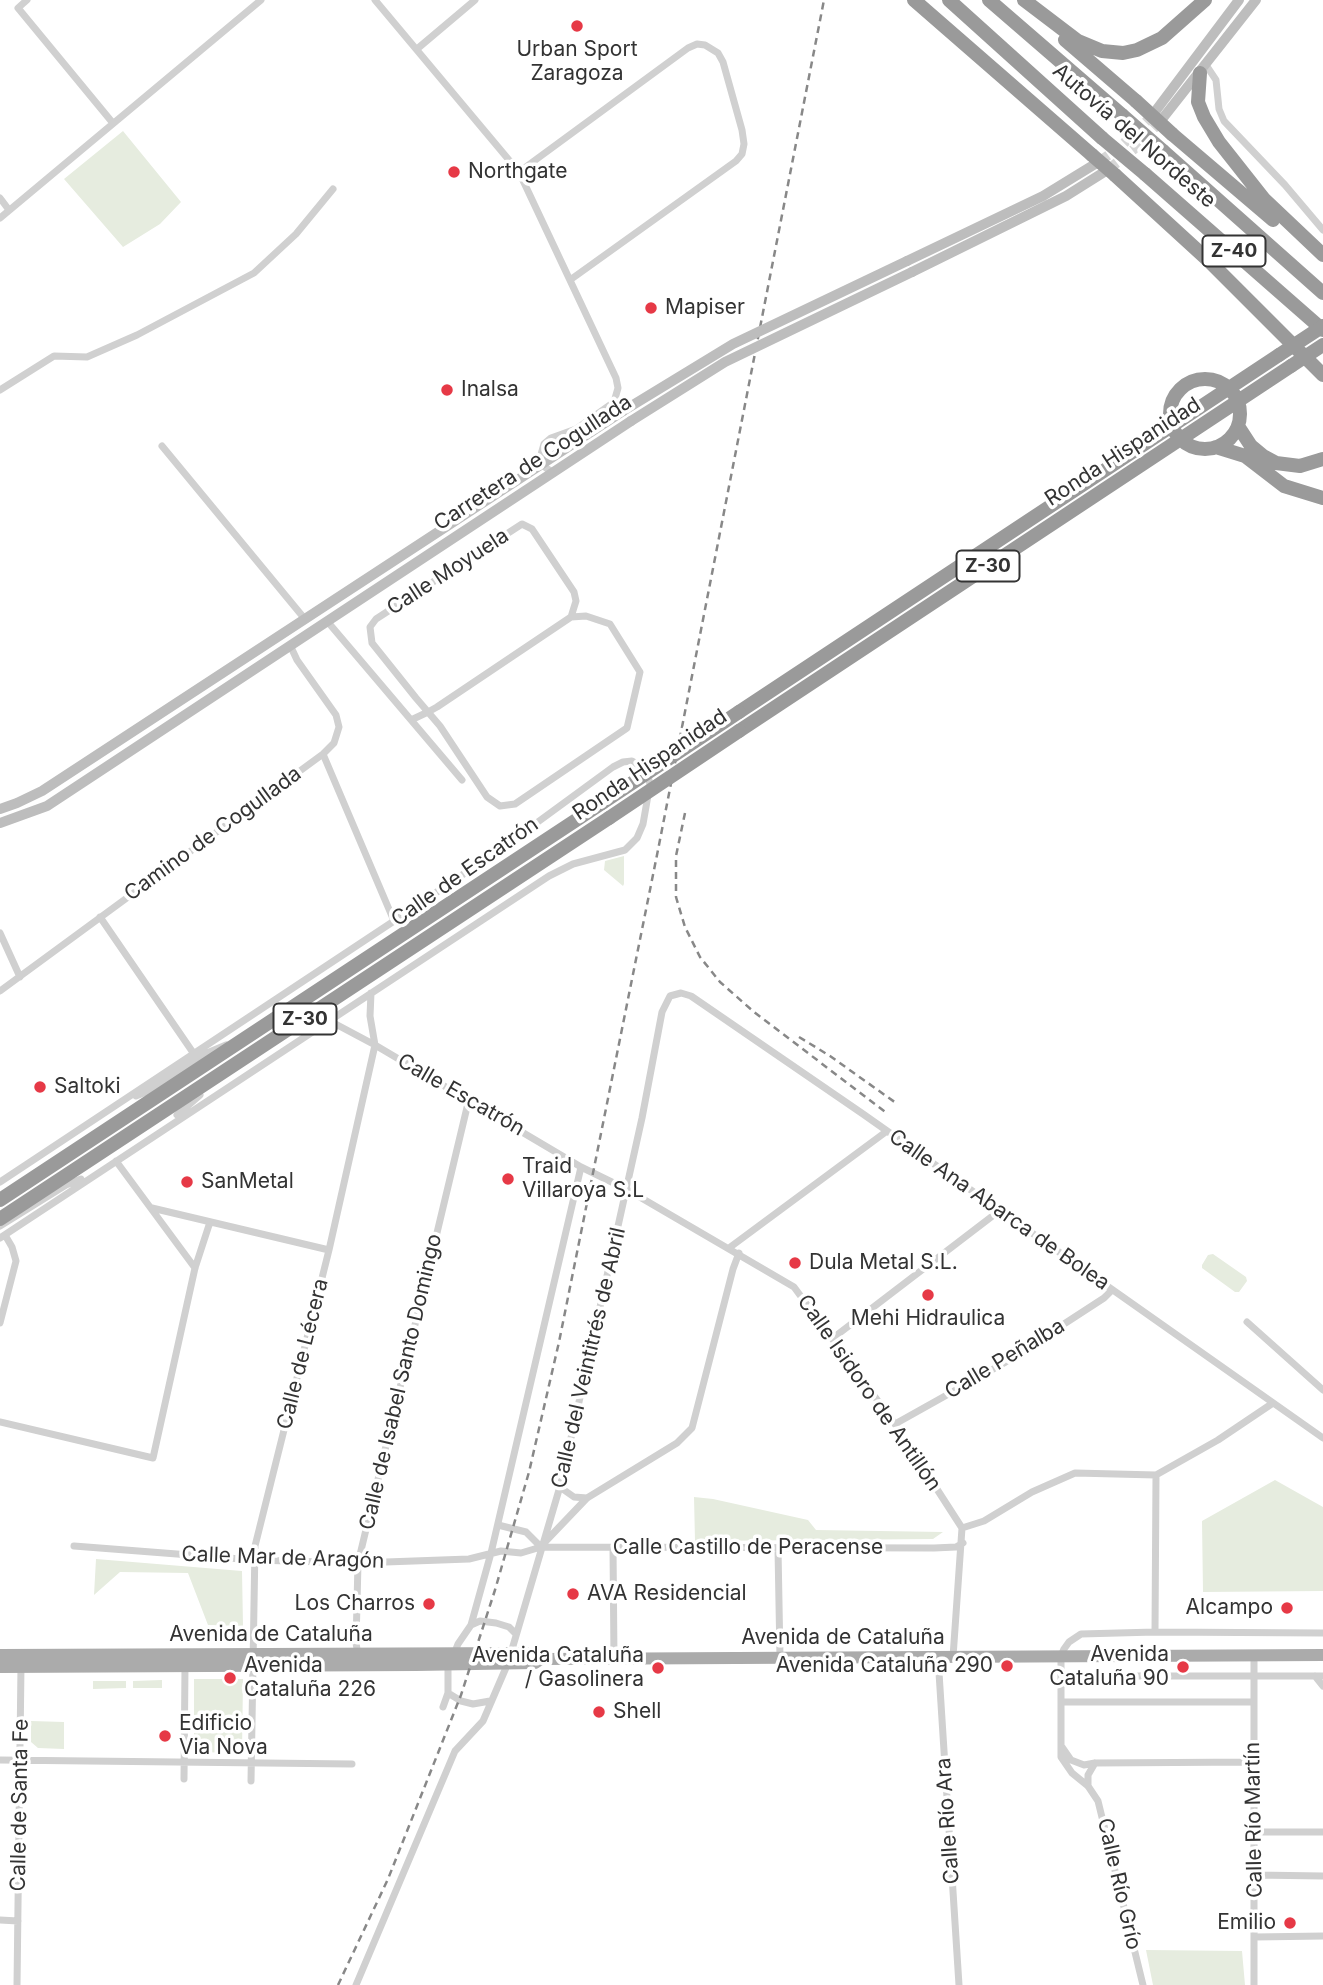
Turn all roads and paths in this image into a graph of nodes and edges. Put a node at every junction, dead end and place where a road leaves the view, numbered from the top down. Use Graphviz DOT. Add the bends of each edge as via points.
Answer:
graph roads {
  1 [pos="27,0"];
  2 [pos="261,0"];
  3 [pos="375,0"];
  4 [pos="475,0"];
  5 [pos="914,0"];
  6 [pos="949,0"];
  7 [pos="989,0"];
  8 [pos="1022,0"];
  9 [pos="1205,0"];
  10 [pos="1239,0"];
  11 [pos="1256,0"];
  12 [pos="417,49"];
  13 [pos="1203,69"];
  14 [pos="112,122"];
  15 [pos="1104,165"];
  16 [pos="519,172"];
  17 [pos="333,189"];
  18 [pos="0,198"];
  19 [pos="9,210"];
  20 [pos="0,218"];
  21 [pos="1323,230"];
  22 [pos="1323,255"];
  23 [pos="1323,261"];
  24 [pos="909,266"];
  25 [pos="570,280"];
  26 [pos="1323,293"];
  27 [pos="1323,328"];
  28 [pos="1323,345"];
  29 [pos="1323,374"];
  30 [pos="1229,388"];
  31 [pos="0,390"];
  32 [pos="1238,401"];
  33 [pos="1172,426"];
  34 [pos="1238,426"];
  35 [pos="1180,439"];
  36 [pos="162,446"];
  37 [pos="1216,447"];
  38 [pos="1323,459"];
  39 [pos="542,462"];
  40 [pos="554,472"];
  41 [pos="1323,498"];
  42 [pos="571,617"];
  43 [pos="304,618"];
  44 [pos="327,621"];
  45 [pos="290,645"];
  46 [pos="428,712"];
  47 [pos="411,720"];
  48 [pos="323,754"];
  49 [pos="462,780"];
  50 [pos="0,809"];
  51 [pos="0,823"];
  52 [pos="100,917"];
  53 [pos="394,921"];
  54 [pos="0,933"];
  55 [pos="20,977"];
  56 [pos="0,991"];
  57 [pos="371,993"];
  58 [pos="670,996"];
  59 [pos="328,1020"];
  60 [pos="246,1038"];
  61 [pos="271,1041"];
  62 [pos="375,1045"];
  63 [pos="194,1054"];
  64 [pos="468,1099"];
  65 [pos="121,1101"];
  66 [pos="162,1130"];
  67 [pos="887,1131"];
  68 [pos="116,1161"];
  69 [pos="581,1167"];
  70 [pos="98,1172"];
  71 [pos="1,1182"];
  72 [pos="626,1189"];
  73 [pos="0,1200"];
  74 [pos="152,1208"];
  75 [pos="999,1210"];
  76 [pos="0,1219"];
  77 [pos="210,1222"];
  78 [pos="0,1226"];
  79 [pos="2,1236"];
  80 [pos="729,1248"];
  81 [pos="329,1251"];
  82 [pos="739,1253"];
  83 [pos="195,1268"];
  84 [pos="1112,1290"];
  85 [pos="1247,1322"];
  86 [pos="0,1323"];
  87 [pos="833,1338"];
  88 [pos="1323,1390"];
  89 [pos="1273,1403"];
  90 [pos="0,1422"];
  91 [pos="895,1424"];
  92 [pos="1323,1438"];
  93 [pos="1156,1475"];
  94 [pos="561,1483"];
  95 [pos="587,1498"];
  96 [pos="498,1525"];
  97 [pos="962,1528"];
  98 [pos="74,1546"];
  99 [pos="541,1547"];
  100 [pos="612,1547"];
  101 [pos="960,1547"];
  102 [pos="778,1549"];
  103 [pos="491,1553"];
  104 [pos="254,1560"];
  105 [pos="358,1563"];
  106 [pos="471,1625"];
  107 [pos="1155,1632"];
  108 [pos="515,1633"];
  109 [pos="1323,1633"];
  110 [pos="358,1654"];
  111 [pos="1323,1655"];
  112 [pos="0,1656"];
  113 [pos="1061,1656"];
  114 [pos="1254,1656"];
  115 [pos="938,1657"];
  116 [pos="953,1657"];
  117 [pos="509,1658"];
  118 [pos="614,1658"];
  119 [pos="780,1658"];
  120 [pos="452,1659"];
  121 [pos="252,1660"];
  122 [pos="367,1665"];
  123 [pos="21,1666"];
  124 [pos="185,1666"];
  125 [pos="0,1667"];
  126 [pos="1061,1676"];
  127 [pos="1319,1676"];
  128 [pos="1254,1677"];
  129 [pos="1323,1686"];
  130 [pos="448,1693"];
  131 [pos="490,1702"];
  132 [pos="1061,1702"];
  133 [pos="1253,1702"];
  134 [pos="443,1707"];
  135 [pos="1061,1747"];
  136 [pos="0,1760"];
  137 [pos="21,1760"];
  138 [pos="184,1761"];
  139 [pos="251,1762"];
  140 [pos="1252,1762"];
  141 [pos="1095,1763"];
  142 [pos="352,1764"];
  143 [pos="1084,1765"];
  144 [pos="184,1779"];
  145 [pos="251,1781"];
  146 [pos="1084,1783"];
  147 [pos="1254,1832"];
  148 [pos="1323,1832"];
  149 [pos="1255,1875"];
  150 [pos="1323,1875"];
  151 [pos="0,1920"];
  152 [pos="18,1921"];
  153 [pos="1323,1936"];
  154 [pos="1255,1937"];
  155 [pos="17,1985"];
  156 [pos="356,1985"];
  157 [pos="959,1985"];
  158 [pos="1143,1985"];
  159 [pos="1255,1985"];
  1 -- 14 [label="street" via="18,8"];
  2 -- 14 [label="street"];
  3 -- 12 [label="street"];
  4 -- 12 [label="street"];
  5 -- 15 [label="highway"];
  6 -- 27 [label="highway, Autovía del Nordeste / Z-40, bridge"];
  7 -- 26 [label="highway, Autovía del Nordeste / Z-40, bridge"];
  8 -- 9 [label="highway" via="1078,41 1123,53 1162,38"];
  8 -- 23 [label="highway, bridge"];
  10 -- 13 [label="street" via="1155,120"];
  11 -- 13 [label="street"];
  12 -- 16 [label="street"];
  13 -- 21 [label="street" via="1216,80 1224,121"];
  13 -- 22 [label="highway" via="1198,94 1201,110 1219,142 1264,199"];
  14 -- 19 [label="street"];
  15 -- 24 [label="street, Carretera de Cogullada"];
  15 -- 29 [label="highway"];
  16 -- 25 [label="street"];
  16 -- 25 [label="street" via="688,48 705,45 718,53 742,131 741,154"];
  17 -- 31 [label="street" via="296,234 254,273 87,357 54,356"];
  18 -- 19 [label="street"];
  19 -- 20 [label="street"];
  24 -- 39 [label="street, Carretera de Cogullada, bridge" via="733,344"];
  24 -- 40 [label="street, Carretera de Cogullada, bridge" via="725,362"];
  25 -- 39 [label="street" via="616,378 617,396 576,429 544,444"];
  27 -- 30 [label="highway, Ronda Hispanidad / Z-30, bridge"];
  28 -- 32 [label="highway, Ronda Hispanidad / Z-30, bridge"];
  30 -- 32 [label="highway"];
  30 -- 33 [label="highway, Ronda Hispanidad / Z-30"];
  30 -- 33 [label="highway" via="1210,379 1188,382 1173,397"];
  32 -- 34 [label="highway"];
  32 -- 35 [label="highway, Ronda Hispanidad / Z-30"];
  33 -- 35 [label="highway"];
  33 -- 60 [label="highway, Ronda Hispanidad / Z-30, bridge"];
  34 -- 37 [label="highway"];
  34 -- 38 [label="highway" via="1251,446 1270,461 1300,466"];
  35 -- 37 [label="highway" via="1200,449"];
  35 -- 61 [label="highway, Ronda Hispanidad / Z-30, bridge"];
  36 -- 43 [label="street"];
  37 -- 41 [label="highway" via="1245,457 1284,486"];
  39 -- 40 [label="street"];
  39 -- 43 [label="street, Carretera de Cogullada"];
  40 -- 44 [label="street, Carretera de Cogullada"];
  42 -- 46 [label="street"];
  42 -- 46 [label="street, Calle Moyuela" via="576,601 573,592 526,524 387,612 373,623 370,638"];
  42 -- 46 [label="street, Calle Moyuela" via="586,616 610,624 637,666 639,678 629,723 514,804 500,806 487,797"];
  43 -- 50 [label="street, Carretera de Cogullada" via="42,791"];
  44 -- 45 [label="street, Carretera de Cogullada"];
  44 -- 47 [label="street"];
  45 -- 48 [label="street, Camino de Cogullada" via="338,721 337,737"];
  45 -- 51 [label="street, Carretera de Cogullada" via="47,806"];
  46 -- 47 [label="street"];
  47 -- 49 [label="street"];
  48 -- 52 [label="street, Camino de Cogullada"];
  48 -- 53 [label="street"];
  52 -- 55 [label="street, Camino de Cogullada"];
  52 -- 63 [label="street"];
  53 -- 57 [label="street, Calle de Escatrón" via="613,767 632,761 647,773 650,784 643,824 629,848 557,872"];
  53 -- 63 [label="street, Calle de Escatrón"];
  54 -- 55 [label="street"];
  55 -- 56 [label="street, Camino de Cogullada"];
  57 -- 59 [label="street, Calle de Escatrón"];
  57 -- 62 [label="street, Calle Escatrón"];
  58 -- 67 [label="street, Calle Ana Abarca de Bolea" via="691,996"];
  58 -- 72 [label="street, Calle del Veintitrés de Abril" via="662,1012"];
  59 -- 62 [label="street, Calle Escatrón"];
  59 -- 66 [label="street, Calle de Escatrón"];
  60 -- 65 [label="street, Ronda Hispanidad" via="214,1050 146,1092"];
  60 -- 73 [label="highway, Ronda Hispanidad / Z-30"];
  61 -- 66 [label="street, Calle de Escatrón" via="198,1096"];
  61 -- 76 [label="highway, Ronda Hispanidad / Z-30"];
  62 -- 64 [label="street, Calle Escatrón"];
  62 -- 81 [label="street, Calle de Lécera"];
  63 -- 65 [label="street, Calle de Escatrón"];
  64 -- 69 [label="street, Calle Escatrón"];
  64 -- 105 [label="street, Calle de Isabel Santo Domingo"];
  65 -- 71 [label="street, Calle de Escatrón"];
  66 -- 68 [label="street, Calle de Escatrón"];
  67 -- 75 [label="street, Calle Ana Abarca de Bolea"];
  67 -- 80 [label="street"];
  68 -- 70 [label="street, Calle de Escatrón"];
  68 -- 74 [label="street"];
  69 -- 72 [label="street, Calle Isidoro de Antillón"];
  69 -- 96 [label="street"];
  70 -- 78 [label="street" via="66,1185"];
  70 -- 79 [label="street, Calle de Escatrón"];
  72 -- 80 [label="street, Calle Isidoro de Antillón"];
  72 -- 94 [label="street, Calle del Veintitrés de Abril"];
  74 -- 77 [label="street"];
  74 -- 83 [label="street"];
  75 -- 84 [label="street, Calle Ana Abarca de Bolea"];
  75 -- 87 [label="street"];
  77 -- 81 [label="street"];
  77 -- 83 [label="street"];
  79 -- 86 [label="street" via="16,1261"];
  80 -- 82 [label="street, Calle Isidoro de Antillón"];
  81 -- 104 [label="street, Calle de Lécera"];
  82 -- 87 [label="street, Calle Isidoro de Antillón" via="794,1287"];
  82 -- 95 [label="street" via="692,1428 677,1443"];
  83 -- 90 [label="street" via="153,1458"];
  84 -- 89 [label="street, Calle Ana Abarca de Bolea"];
  84 -- 91 [label="street, Calle Peñalba" via="1004,1363"];
  85 -- 88 [label="street"];
  87 -- 91 [label="street, Calle Isidoro de Antillón"];
  89 -- 92 [label="street, Calle Ana Abarca de Bolea"];
  89 -- 93 [label="street"];
  91 -- 97 [label="street, Calle Isidoro de Antillón"];
  93 -- 97 [label="street" via="1075,1473"];
  93 -- 107 [label="street"];
  94 -- 95 [label="street" via="574,1497"];
  94 -- 99 [label="street, Calle del Veintitrés de Abril"];
  95 -- 99 [label="street"];
  96 -- 99 [label="street" via="526,1532"];
  96 -- 103 [label="street"];
  97 -- 101 [label="street"];
  98 -- 104 [label="street, Calle Mar de Aragón"];
  99 -- 100 [label="street, Calle Castillo de Peracense"];
  99 -- 103 [label="street" via="521,1553"];
  99 -- 108 [label="street, Calle del Veintitrés de Abril"];
  100 -- 102 [label="street, Calle Castillo de Peracense"];
  100 -- 118 [label="street"];
  101 -- 102 [label="street, Calle Castillo de Peracense"];
  101 -- 116 [label="street"];
  102 -- 119 [label="street"];
  103 -- 105 [label="street, Calle Mar de Aragón" via="469,1559"];
  103 -- 106 [label="street"];
  104 -- 105 [label="street, Calle Mar de Aragón"];
  104 -- 121 [label="street, Calle de Lécera"];
  105 -- 110 [label="street, Calle de Isabel Santo Domingo"];
  106 -- 108 [label="street" via="496,1623"];
  106 -- 120 [label="street"];
  107 -- 109 [label="street"];
  107 -- 113 [label="street" via="1081,1634"];
  108 -- 117 [label="street, Calle del Veintitrés de Abril"];
  110 -- 120 [label="main road, Avenida de Cataluña"];
  110 -- 121 [label="main road, Avenida de Cataluña"];
  110 -- 122 [label="street"];
  111 -- 114 [label="main road, Avenida de Cataluña"];
  112 -- 121 [label="main road, Avenida de Cataluña"];
  113 -- 114 [label="main road, Avenida de Cataluña"];
  113 -- 116 [label="main road, Avenida de Cataluña"];
  113 -- 126 [label="street, Calle Río Grío"];
  114 -- 128 [label="street, Calle Río Martín"];
  115 -- 116 [label="main road, Avenida de Cataluña"];
  115 -- 119 [label="main road, Avenida de Cataluña"];
  115 -- 157 [label="street, Calle Río Ara"];
  117 -- 118 [label="main road, Avenida de Cataluña" via="534,1653 541,1658"];
  117 -- 120 [label="main road, Avenida de Cataluña"];
  117 -- 131 [label="street, Calle del Veintitrés de Abril"];
  118 -- 119 [label="main road, Avenida de Cataluña"];
  120 -- 122 [label="main road, Avenida de Cataluña"];
  120 -- 130 [label="street"];
  121 -- 122 [label="main road, Avenida de Cataluña"];
  121 -- 124 [label="main road, Avenida de Cataluña"];
  121 -- 139 [label="street, Calle de Lécera"];
  123 -- 124 [label="main road, Avenida de Cataluña"];
  123 -- 125 [label="main road, Avenida de Cataluña"];
  123 -- 137 [label="street, Calle de Santa Fe"];
  124 -- 138 [label="street"];
  126 -- 128 [label="street"];
  126 -- 132 [label="street, Calle Río Grío"];
  127 -- 128 [label="street"];
  127 -- 129 [label="street"];
  128 -- 133 [label="street, Calle Río Martín"];
  130 -- 131 [label="street" via="473,1704"];
  130 -- 134 [label="street"];
  131 -- 156 [label="street, Calle del Veintitrés de Abril" via="483,1721 455,1751"];
  132 -- 133 [label="street"];
  132 -- 135 [label="street, Calle Río Grío"];
  133 -- 140 [label="street, Calle Río Martín"];
  135 -- 143 [label="street" via="1071,1760"];
  135 -- 146 [label="street, Calle Río Grío" via="1062,1760"];
  136 -- 137 [label="street"];
  137 -- 138 [label="street"];
  137 -- 152 [label="street, Calle de Santa Fe"];
  138 -- 139 [label="street"];
  138 -- 144 [label="street"];
  139 -- 142 [label="street"];
  139 -- 145 [label="street, Calle de Lécera"];
  140 -- 141 [label="street"];
  140 -- 147 [label="street, Calle Río Martín"];
  141 -- 143 [label="street"];
  141 -- 146 [label="street"];
  143 -- 146 [label="street"];
  146 -- 158 [label="street, Calle Río Grío" via="1100,1807"];
  147 -- 148 [label="street"];
  147 -- 149 [label="street, Calle Río Martín"];
  149 -- 150 [label="street"];
  149 -- 154 [label="street, Calle Río Martín"];
  151 -- 152 [label="street"];
  152 -- 155 [label="street, Calle de Santa Fe"];
  153 -- 154 [label="street"];
  154 -- 159 [label="street, Calle Río Martín"];
}
